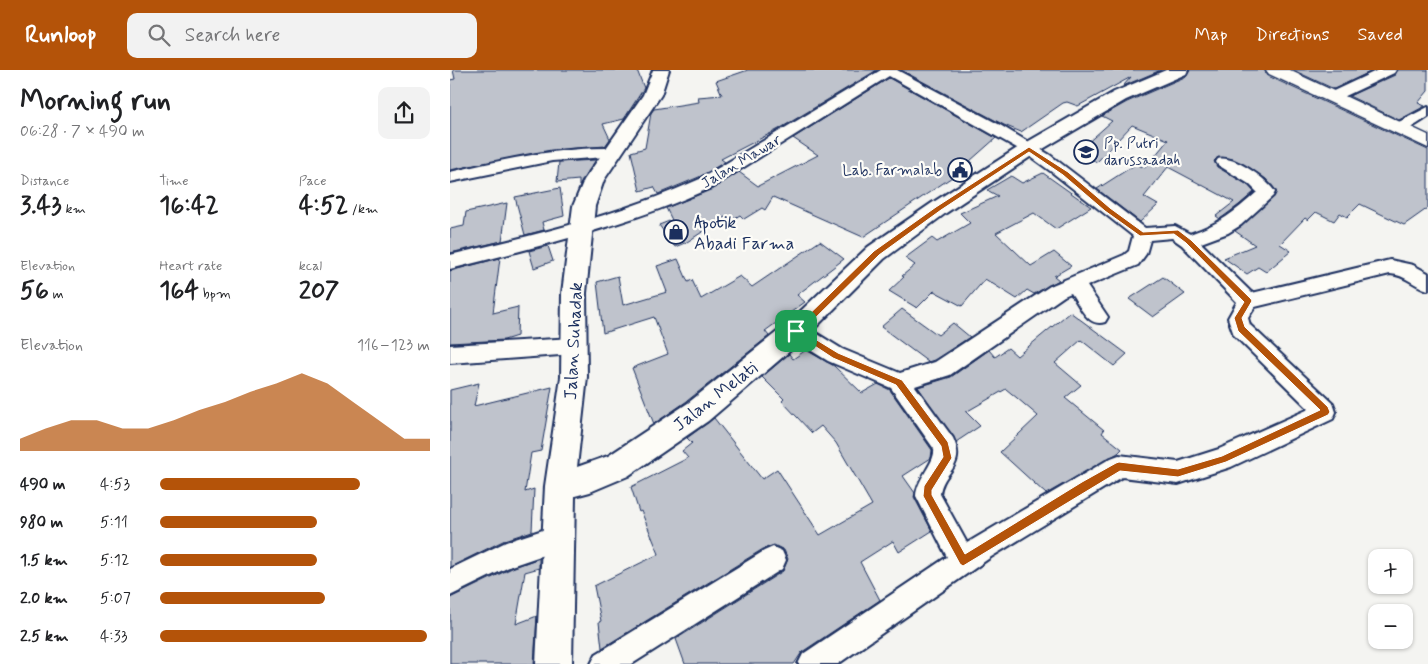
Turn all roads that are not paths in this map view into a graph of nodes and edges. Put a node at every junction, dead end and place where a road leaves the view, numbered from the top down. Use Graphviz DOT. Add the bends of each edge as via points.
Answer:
graph roads {
  1 [pos="661,70"];
  2 [pos="1180,70"];
  3 [pos="1275,70"];
  4 [pos="1388,70"];
  5 [pos="889,71"];
  6 [pos="1332,98"];
  7 [pos="1428,111"];
  8 [pos="1398,128"];
  9 [pos="1428,142"];
  10 [pos="1029,149"];
  11 [pos="613,153"];
  12 [pos="1224,162"];
  13 [pos="450,177"];
  14 [pos="582,230"];
  15 [pos="1142,234"];
  16 [pos="1188,242"];
  17 [pos="450,262"];
  18 [pos="1075,283"];
  19 [pos="1428,283"];
  20 [pos="1248,301"];
  21 [pos="1098,317"];
  22 [pos="796,331"];
  23 [pos="574,346"];
  24 [pos="450,354"];
  25 [pos="899,382"];
  26 [pos="560,486"];
  27 [pos="558,538"];
  28 [pos="773,560"];
  29 [pos="963,561"];
  30 [pos="450,583"];
  31 [pos="554,664"];
  32 [pos="606,664"];
  33 [pos="813,664"];
  1 -- 11 [label="street, Jalan Suhadak" via="652,95"];
  2 -- 10 [label="street, Jalan Melati" via="1120,96"];
  3 -- 6 [label="main road"];
  4 -- 6 [label="street"];
  5 -- 10 [label="street"];
  5 -- 14 [label="street, Jalan Mawar" via="706,183 648,208"];
  6 -- 8 [label="main road"];
  7 -- 8 [label="street"];
  8 -- 9 [label="main road"];
  10 -- 15 [label="street" via="1066,173 1108,210"];
  10 -- 22 [label="street, Jalan Melati" via="876,253"];
  11 -- 13 [label="street" via="567,155"];
  11 -- 14 [label="street, Jalan Suhadak" via="588,193"];
  12 -- 16 [label="street" via="1255,180 1267,192 1229,225"];
  14 -- 17 [label="street, Jalan Mawar"];
  14 -- 23 [label="street, Jalan Suhadak" via="574,294"];
  15 -- 16 [label="street" via="1176,232"];
  15 -- 18 [label="street" via="1137,254 1131,260"];
  16 -- 20 [label="street"];
  18 -- 21 [label="street"];
  18 -- 25 [label="street" via="1057,291 942,369"];
  19 -- 20 [label="street" via="1413,272 1390,267"];
  20 -- 29 [label="street" via="1238,318 1241,329 1325,410 1324,414 1223,459 1178,473 1119,466"];
  22 -- 25 [label="street" via="836,355"];
  22 -- 26 [label="street, Jalan Melati" via="698,412 618,466"];
  23 -- 24 [label="street"];
  23 -- 26 [label="street, Jalan Suhadak" via="574,377"];
  25 -- 29 [label="street" via="948,451 947,458 927,489"];
  26 -- 27 [label="street, Jalan Suhadak"];
  27 -- 30 [label="street" via="506,555"];
  27 -- 31 [label="street, Jalan Suhadak"];
  28 -- 32 [label="street"];
  29 -- 33 [label="street"];
}
